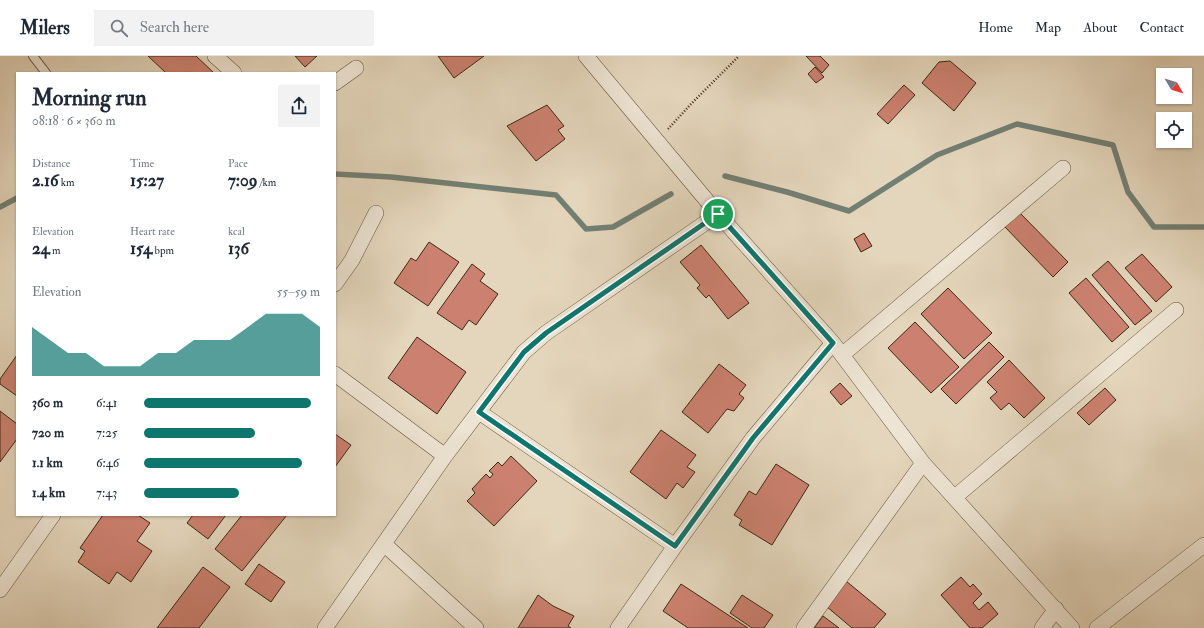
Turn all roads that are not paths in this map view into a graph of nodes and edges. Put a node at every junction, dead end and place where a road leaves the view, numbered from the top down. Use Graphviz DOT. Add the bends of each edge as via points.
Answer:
graph roads {
  1 [pos="33,56"];
  2 [pos="215,56"];
  3 [pos="586,56"];
  4 [pos="356,68"];
  5 [pos="45,72"];
  6 [pos="233,72"];
  7 [pos="336,82"];
  8 [pos="1063,168"];
  9 [pos="376,213"];
  10 [pos="718,214"];
  11 [pos="336,283"];
  12 [pos="1176,310"];
  13 [pos="837,349"];
  14 [pos="336,375"];
  15 [pos="479,412"];
  16 [pos="445,456"];
  17 [pos="923,463"];
  18 [pos="955,497"];
  19 [pos="52,516"];
  20 [pos="384,544"];
  21 [pos="1204,545"];
  22 [pos="675,546"];
  23 [pos="0,590"];
  24 [pos="1056,609"];
  25 [pos="326,628"];
  26 [pos="476,628"];
  27 [pos="618,628"];
  28 [pos="804,628"];
  29 [pos="1042,628"];
  30 [pos="1072,628"];
  31 [pos="1097,628"];
  1 -- 5 [label="lane"];
  2 -- 6 [label="street"];
  3 -- 10 [label="street"];
  4 -- 7 [label="street"];
  8 -- 13 [label="street"];
  9 -- 11 [label="street" via="352,260"];
  10 -- 13 [label="street"];
  10 -- 15 [label="street" via="546,333 524,352"];
  12 -- 18 [label="street"];
  13 -- 17 [label="street"];
  13 -- 22 [label="street" via="753,438"];
  14 -- 16 [label="street"];
  15 -- 16 [label="street"];
  15 -- 22 [label="street"];
  16 -- 20 [label="street"];
  17 -- 18 [label="street"];
  17 -- 28 [label="street"];
  18 -- 24 [label="street"];
  19 -- 23 [label="street"];
  20 -- 25 [label="street"];
  20 -- 26 [label="street"];
  21 -- 31 [label="street"];
  22 -- 27 [label="street"];
  24 -- 29 [label="street"];
  24 -- 30 [label="street"];
}
